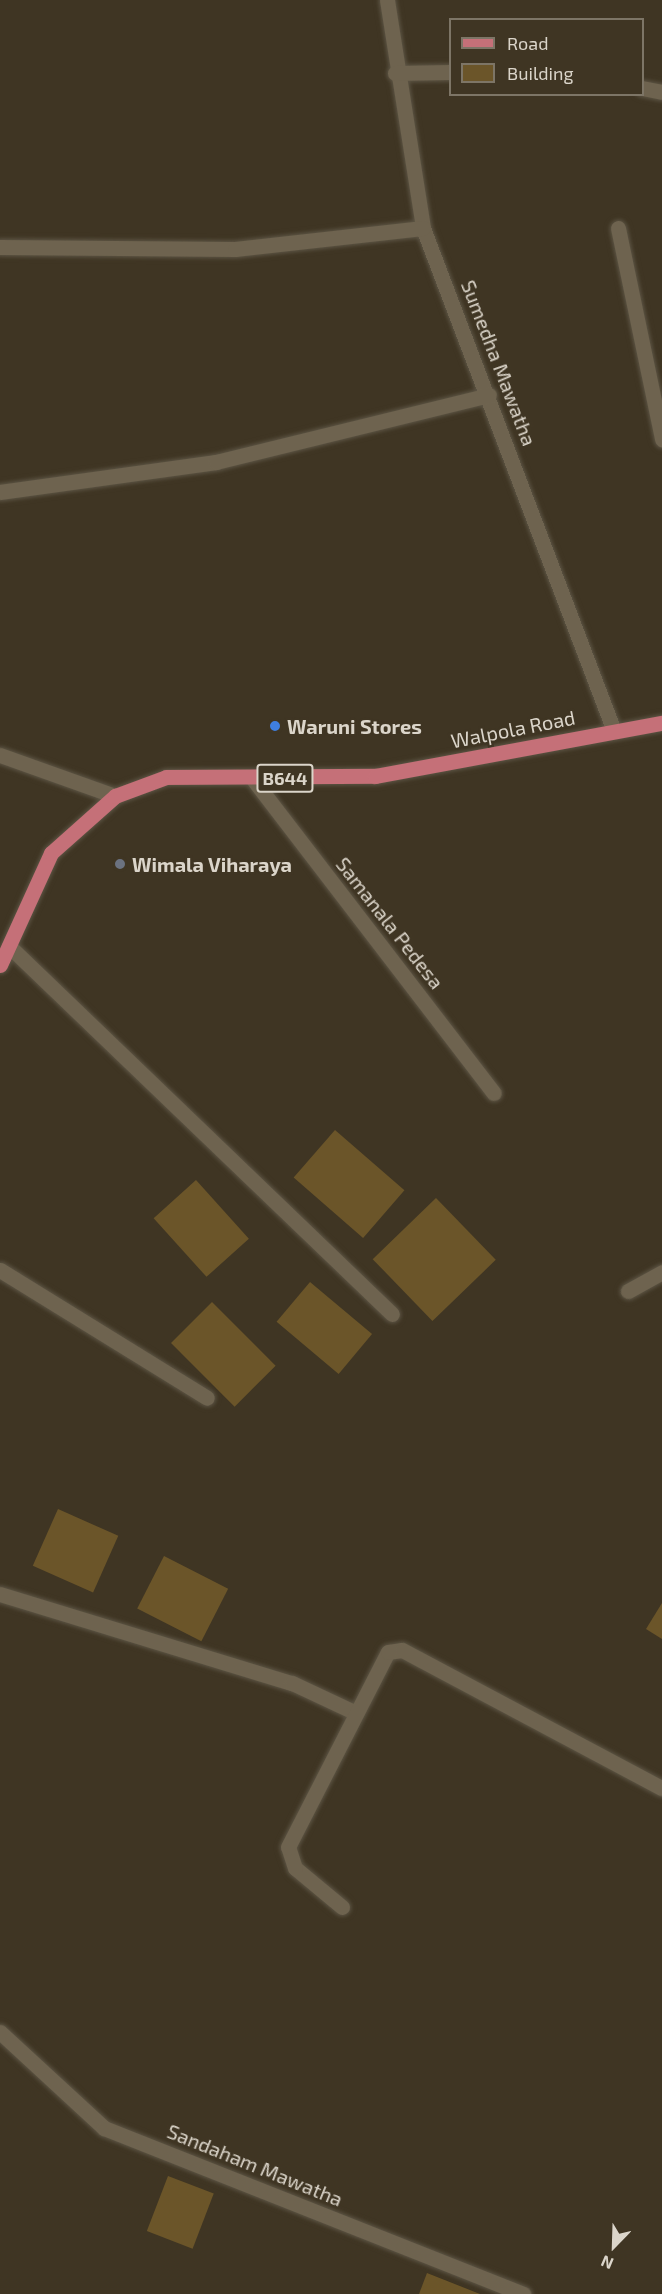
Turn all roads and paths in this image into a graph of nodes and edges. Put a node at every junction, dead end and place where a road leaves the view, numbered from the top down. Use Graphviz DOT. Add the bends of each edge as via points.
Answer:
graph roads {
  1 [pos="387,0"];
  2 [pos="449,72"];
  3 [pos="394,73"];
  4 [pos="644,88"];
  5 [pos="662,92"];
  6 [pos="423,228"];
  7 [pos="618,228"];
  8 [pos="0,247"];
  9 [pos="489,395"];
  10 [pos="662,439"];
  11 [pos="0,492"];
  12 [pos="662,723"];
  13 [pos="614,731"];
  14 [pos="0,755"];
  15 [pos="252,778"];
  16 [pos="115,796"];
  17 [pos="9,946"];
  18 [pos="0,965"];
  19 [pos="494,1093"];
  20 [pos="0,1270"];
  21 [pos="662,1272"];
  22 [pos="628,1291"];
  23 [pos="392,1314"];
  24 [pos="207,1398"];
  25 [pos="0,1594"];
  26 [pos="354,1712"];
  27 [pos="660,1784"];
  28 [pos="342,1907"];
  29 [pos="0,2032"];
  30 [pos="523,2294"];
  1 -- 3 [label="street, Sumedha Mawatha"];
  2 -- 3 [label="street"];
  3 -- 6 [label="street, Sumedha Mawatha"];
  4 -- 5 [label="street"];
  6 -- 8 [label="street" via="235,249"];
  6 -- 9 [label="street, Sumedha Mawatha"];
  7 -- 10 [label="street"];
  9 -- 11 [label="street" via="216,462"];
  9 -- 13 [label="street, Sumedha Mawatha"];
  12 -- 13 [label="main road, Walpola Road / B644"];
  13 -- 15 [label="main road, Walpola Road / B644" via="375,776"];
  14 -- 16 [label="street"];
  15 -- 16 [label="main road, Walpola Road / B644" via="166,777"];
  15 -- 19 [label="street, Samanala Pedesa"];
  16 -- 17 [label="main road, Walpola Road / B644" via="51,854"];
  17 -- 18 [label="main road, Walpola Road / B644"];
  17 -- 23 [label="street"];
  20 -- 24 [label="street"];
  21 -- 22 [label="street"];
  25 -- 26 [label="street" via="292,1683"];
  26 -- 27 [label="street" via="388,1652 402,1650"];
  26 -- 28 [label="street" via="288,1847 295,1868"];
  29 -- 30 [label="street, Sandaham Mawatha" via="104,2128"];
}
